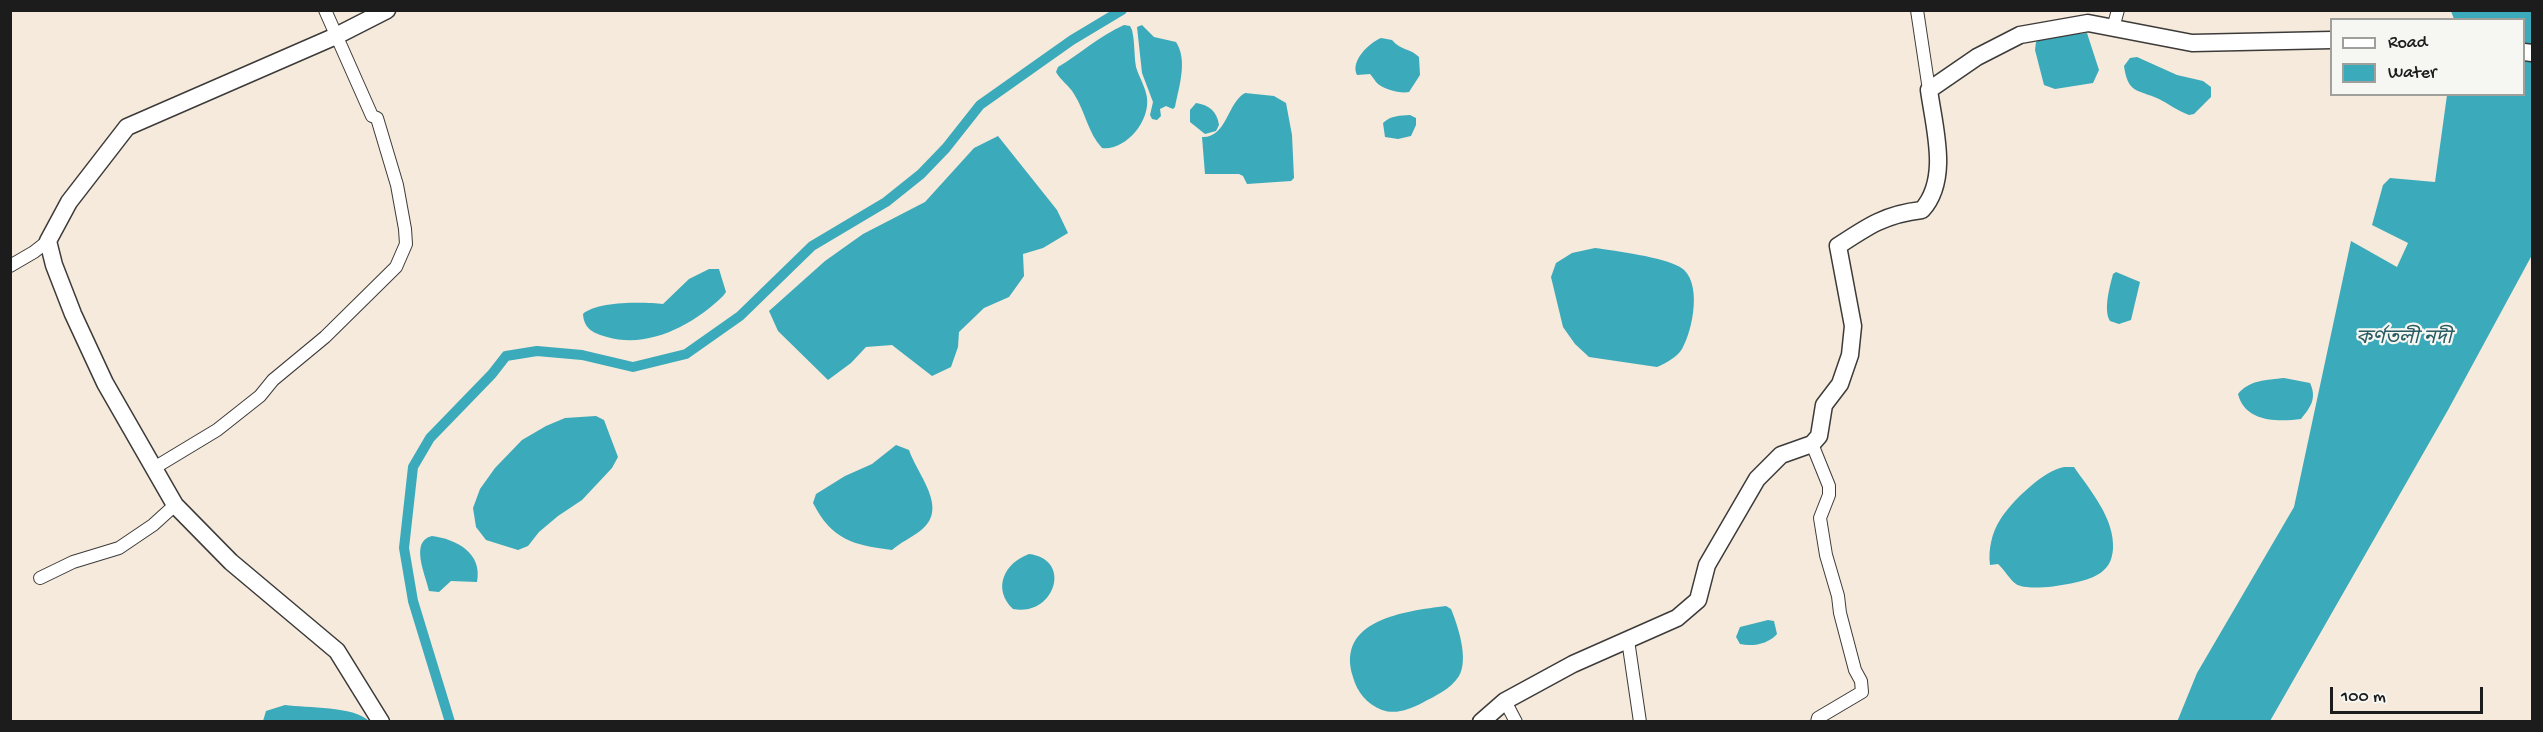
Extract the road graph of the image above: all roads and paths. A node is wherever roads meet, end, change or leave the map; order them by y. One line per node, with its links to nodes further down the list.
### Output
1 (325, 10): 6 (street)
2 (387, 10): 6 (street)
3 (1917, 10): 8 (street)
4 (2118, 10): 5 (street)
5 (2113, 28): 7 (street); 8 (street)
6 (336, 36): 9 (street); 12 (street)
7 (2330, 39)
8 (1929, 90): 11 (street)
9 (48, 241): 10 (street); 12 (street)
10 (10, 266)
11 (1812, 444): 15 (street); 21 (street)
12 (154, 468): 13 (street)
13 (175, 505): 14 (street); 17 (street)
14 (40, 578)
15 (1628, 640): 16 (street); 20 (street)
16 (1505, 701): 18 (street); 19 (street)
17 (381, 722)
18 (1481, 722)
19 (1516, 722)
20 (1640, 722)
21 (1817, 722)

